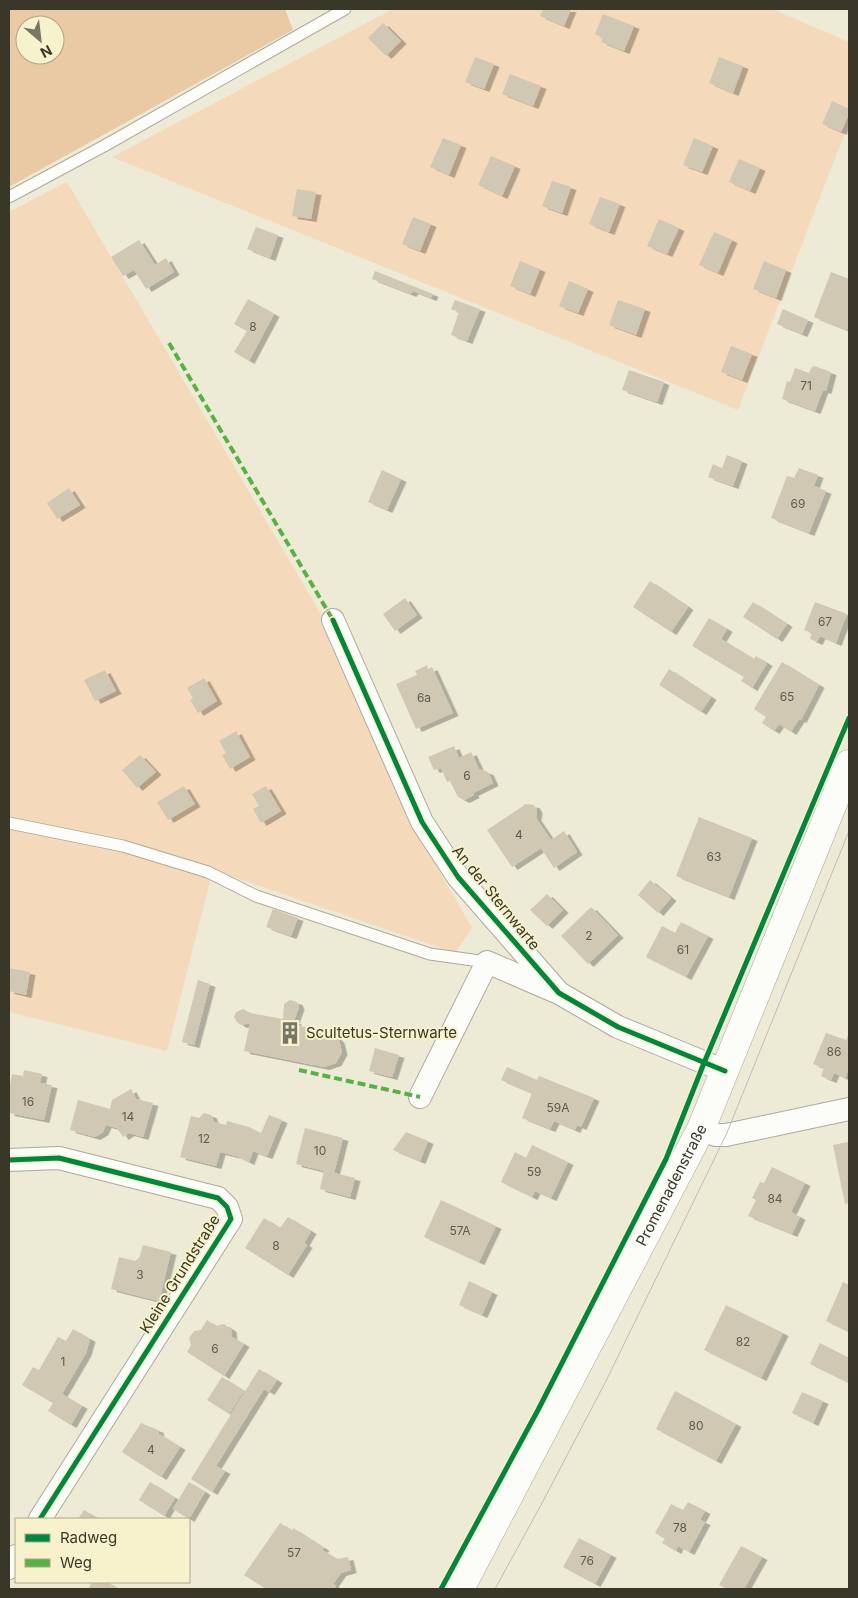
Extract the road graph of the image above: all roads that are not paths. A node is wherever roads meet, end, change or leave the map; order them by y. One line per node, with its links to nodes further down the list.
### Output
1 (345, 9): 2 (lane)
2 (9, 197)
3 (333, 620): 7 (street, An der Sternwarte)
4 (849, 764): 8 (main road, Promenadenstraße)
5 (9, 823): 6 (lane)
6 (487, 962): 7 (street, An der Sternwarte); 9 (street)
7 (559, 993): 8 (street, An der Sternwarte)
8 (725, 1071): 11 (main road, Promenadenstraße)
9 (420, 1097)
10 (849, 1109): 11 (street)
11 (701, 1128): 14 (main road, Promenadenstraße)
12 (9, 1160): 13 (street, Kleine Grundstraße)
13 (41, 1518)
14 (460, 1589)

